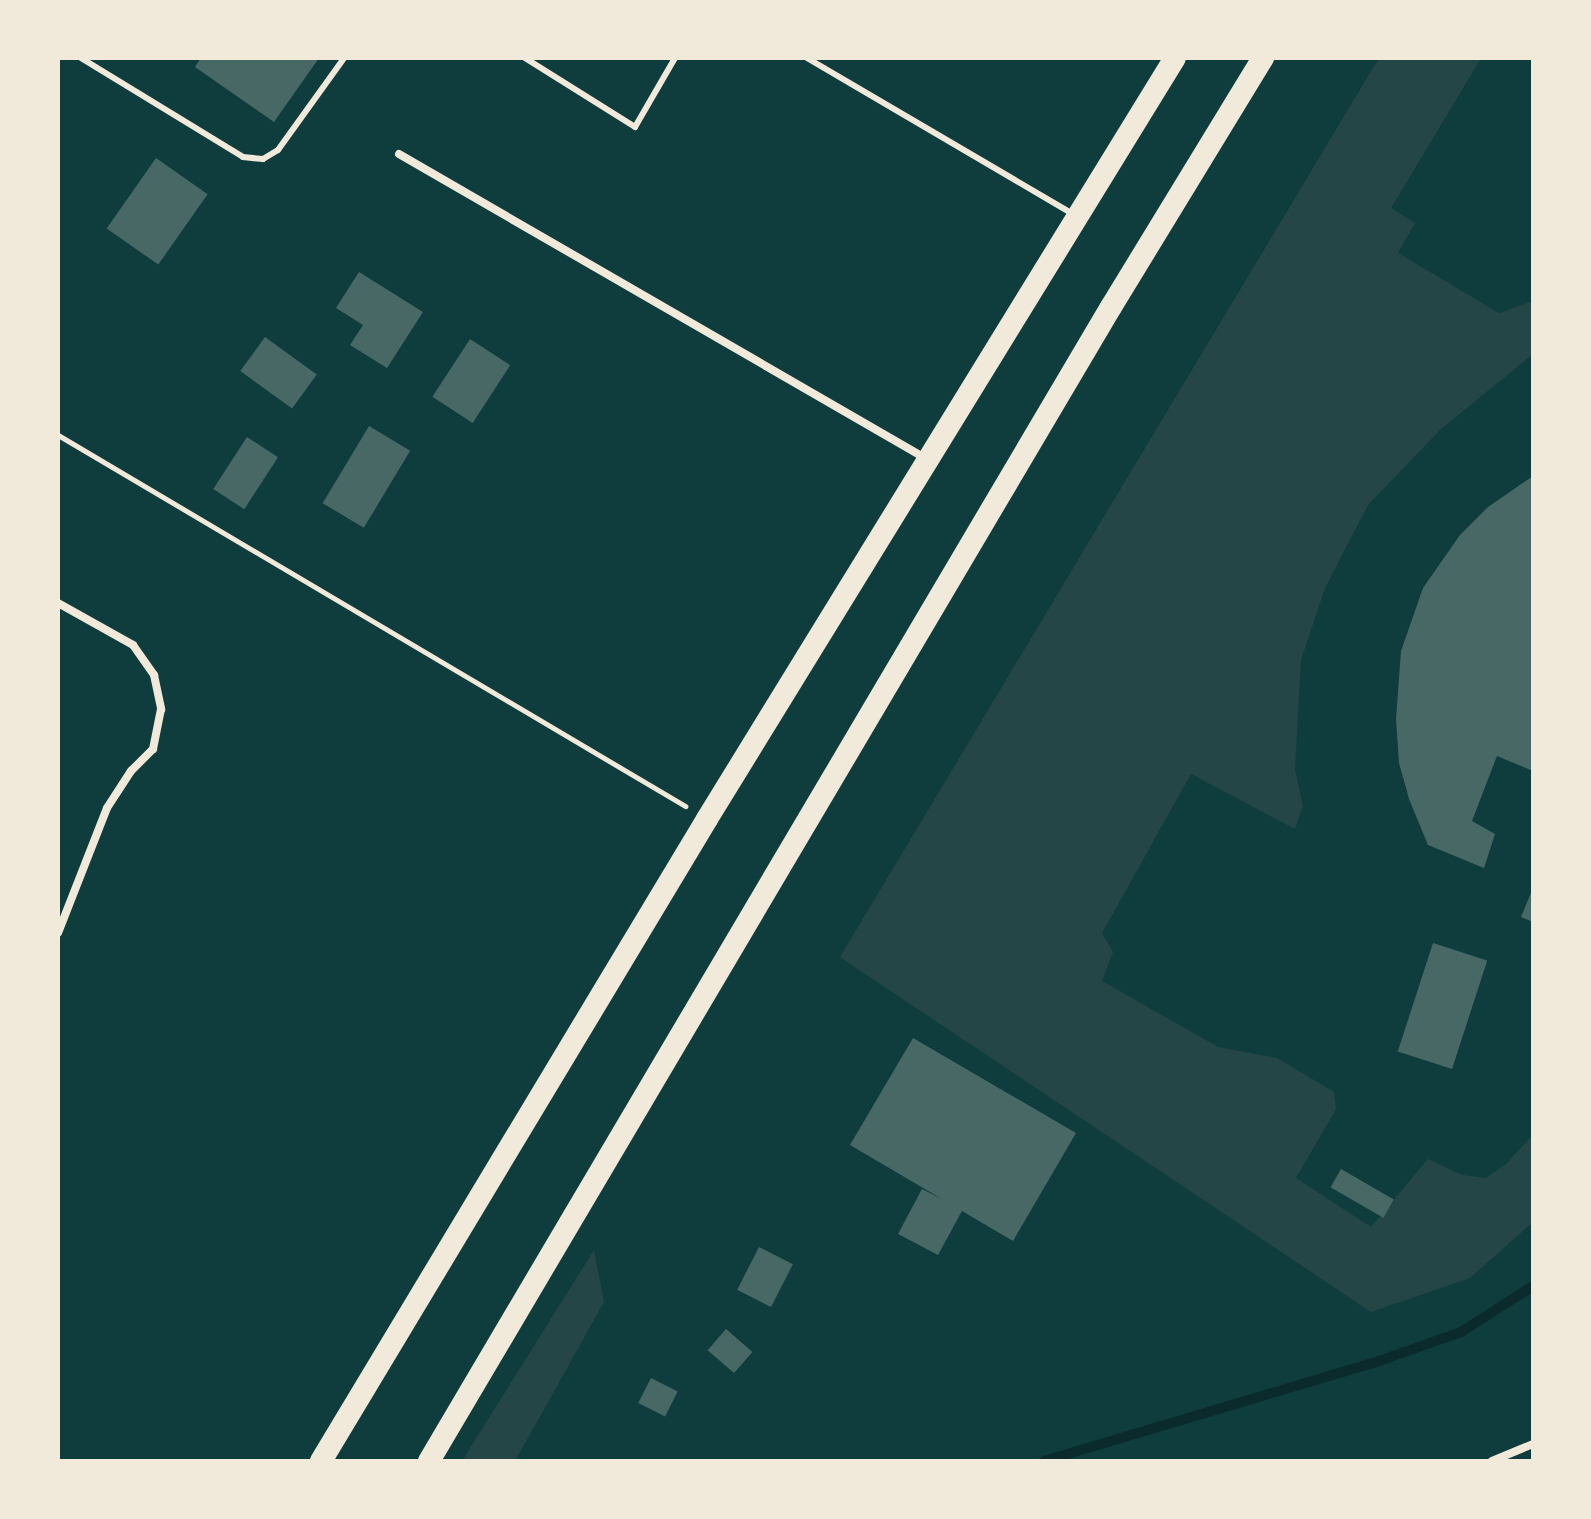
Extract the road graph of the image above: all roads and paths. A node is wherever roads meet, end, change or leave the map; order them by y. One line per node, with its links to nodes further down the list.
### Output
1 (81, 58): 2 (lane)
2 (344, 58)
3 (525, 58): 4 (lane)
4 (675, 58)
5 (807, 58): 9 (lane)
6 (1175, 58): 9 (highway)
7 (1263, 58): 17 (highway)
8 (399, 154): 11 (street)
9 (1077, 217): 11 (highway)
10 (58, 435): 13 (path)
11 (929, 461): 13 (highway)
12 (58, 603): 14 (street)
13 (707, 819): 16 (highway)
14 (58, 933)
15 (1533, 1444): 18 (street)
16 (321, 1461)
17 (429, 1461)
18 (1492, 1461)

